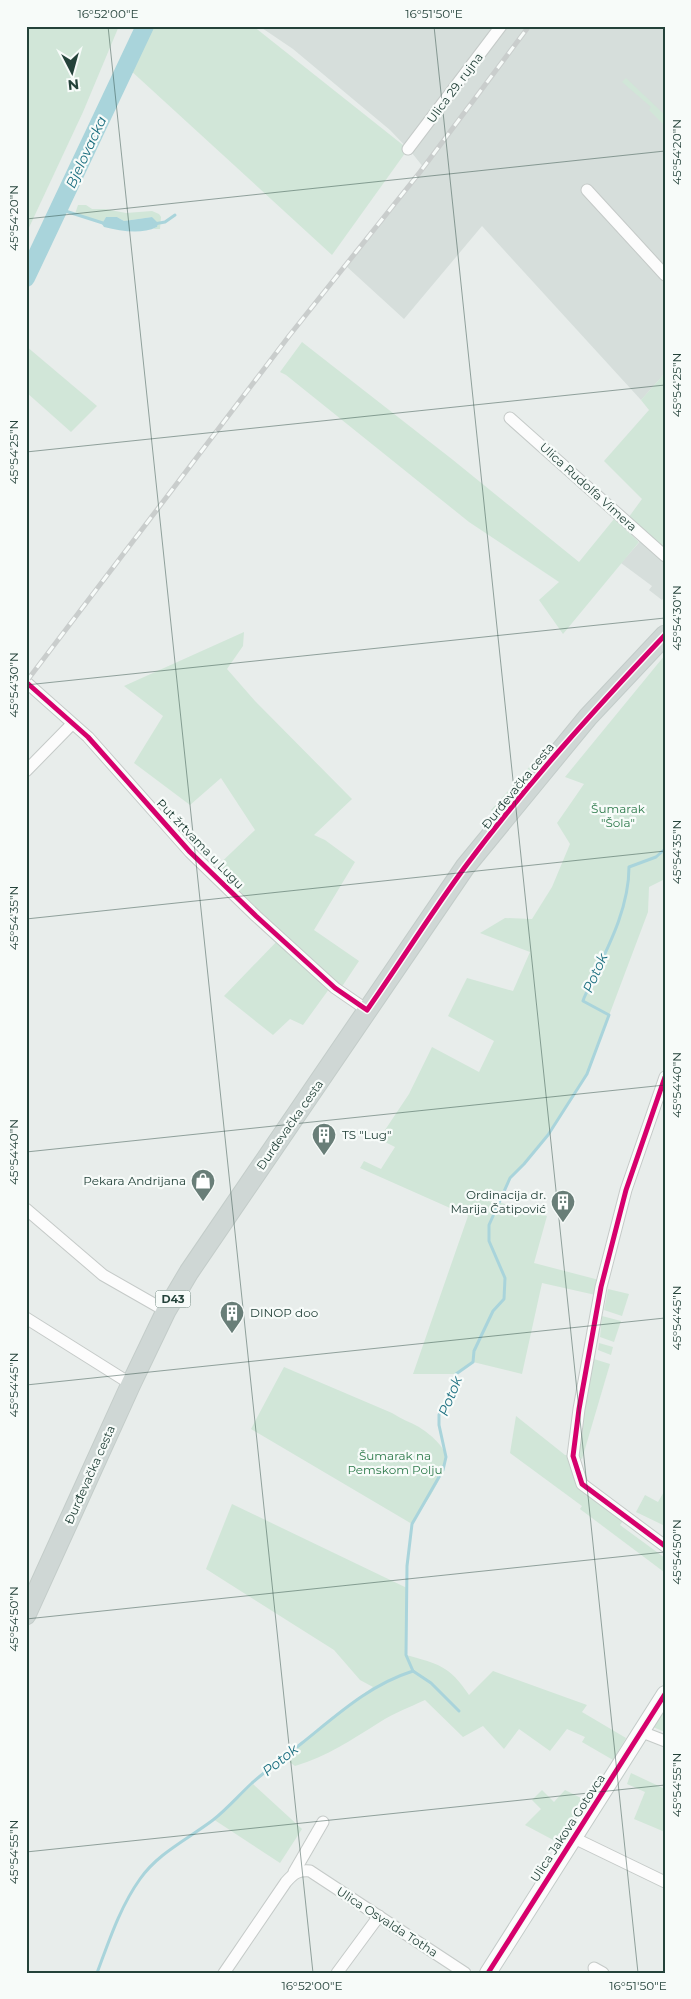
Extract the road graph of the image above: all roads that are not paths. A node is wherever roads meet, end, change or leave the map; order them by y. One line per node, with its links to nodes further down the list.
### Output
1 (501, 26): 2 (street, Ulica 29. rujna)
2 (408, 149)
3 (587, 190): 4 (street)
4 (665, 275)
5 (510, 418): 6 (street, Ulica Rudolfa Vimera)
6 (665, 556)
7 (665, 635): 11 (main road, Đurđevačka cesta / D43)
8 (26, 682): 9 (street, Put žrtvama u Lugu)
9 (72, 724): 10 (street); 11 (street, Put žrtvama u Lugu)
10 (26, 771)
11 (367, 1010): 15 (main road, Đurđevačka cesta / D43)
12 (665, 1077): 13 (street)
13 (661, 1098): 18 (street)
14 (26, 1209): 15 (street)
15 (166, 1310): 17 (main road, Đurđevačka cesta / D43)
16 (26, 1318): 17 (street)
17 (131, 1384): 19 (main road, Đurđevačka cesta / D43)
18 (665, 1546)
19 (26, 1615)
20 (665, 1694): 21 (street, Ulica Jakova Gotovca)
21 (642, 1732): 22 (street); 24 (street, Ulica Jakova Gotovca)
22 (665, 1741)
23 (323, 1822): 25 (street)
24 (574, 1838): 26 (street); 31 (street, Ulica Jakova Gotovca)
25 (294, 1872): 27 (street, Ulica Osvalda Totha); 28 (street)
26 (665, 1882)
27 (379, 1916): 29 (street); 30 (street, Ulica Osvalda Totha)
28 (224, 1973)
29 (337, 1973)
30 (465, 1973)
31 (488, 1973)

